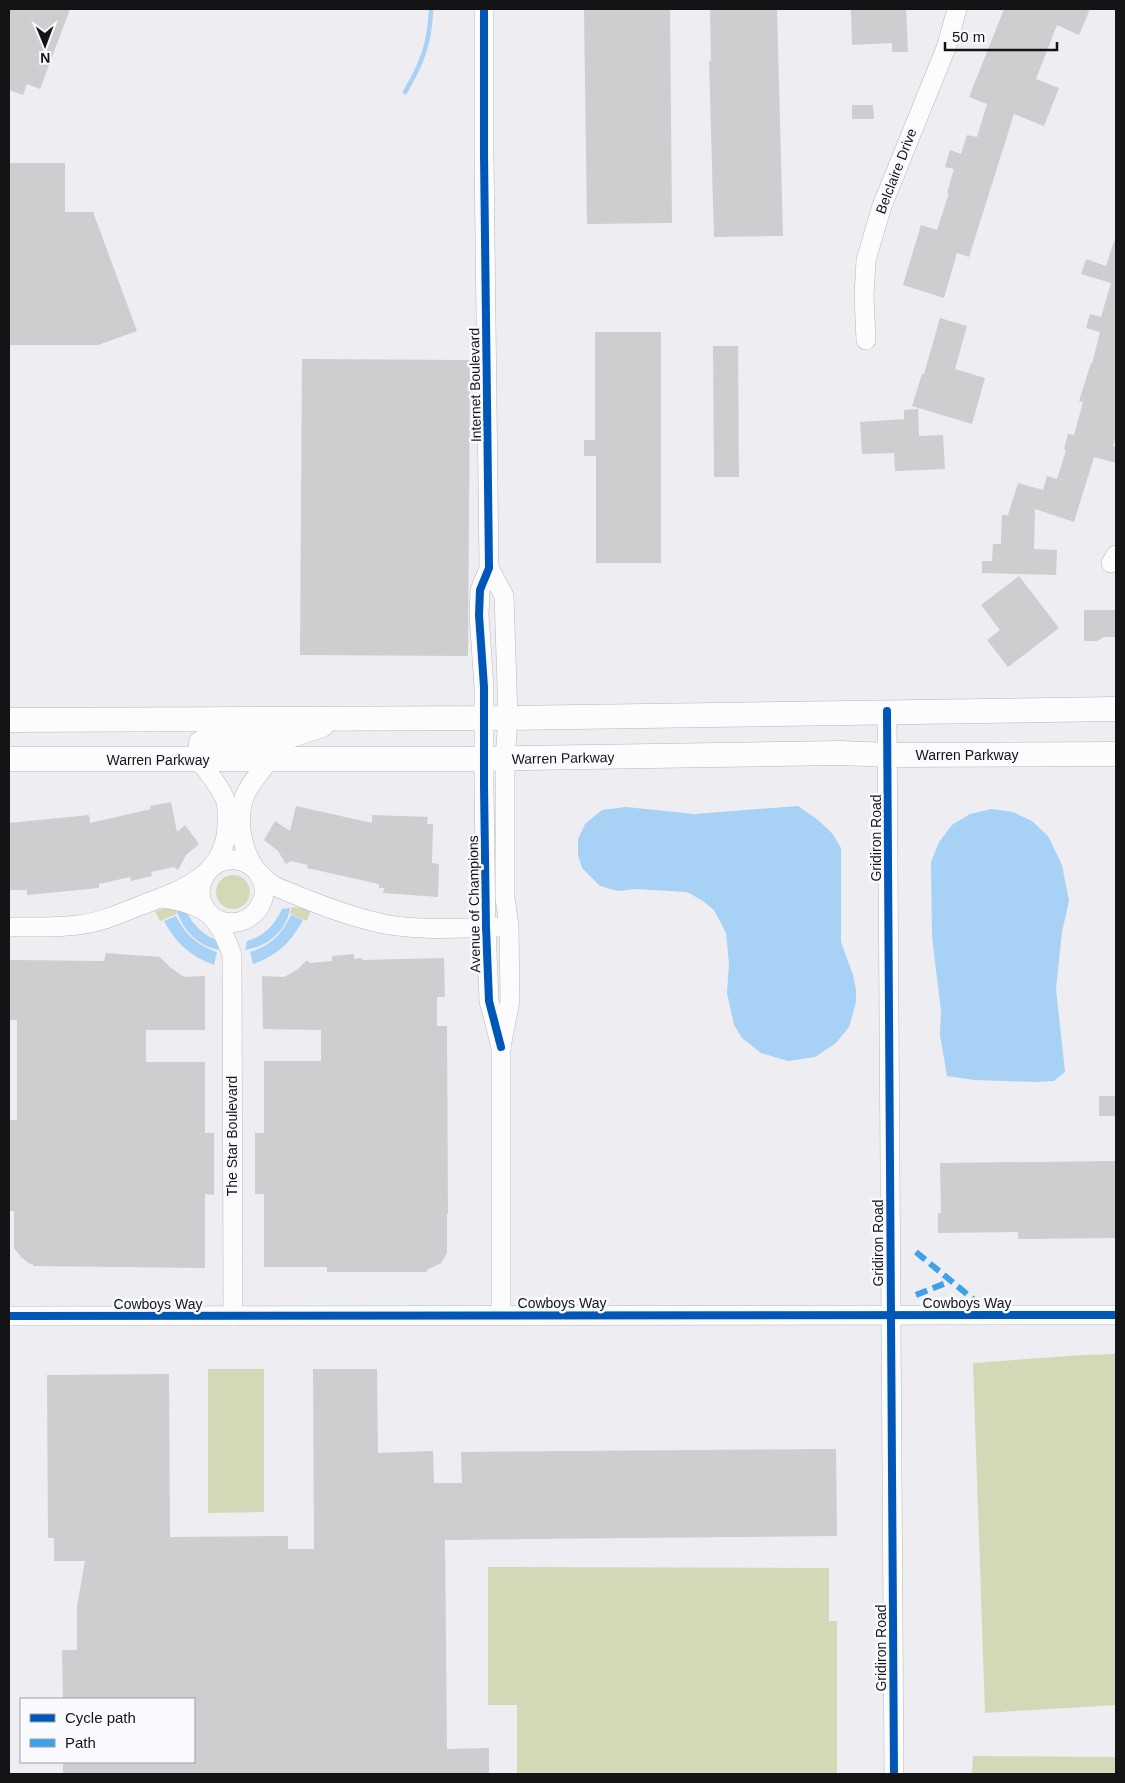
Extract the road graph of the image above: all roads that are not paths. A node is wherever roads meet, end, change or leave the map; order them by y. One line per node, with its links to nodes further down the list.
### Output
1 (484, 9): 4 (street, Internet Boulevard)
2 (957, 9): 3 (street, Belclaire Drive)
3 (866, 340)
4 (490, 568): 8 (street, Internet Boulevard); 8 (street, Internet Boulevard)
5 (1116, 708): 6 (main road)
6 (888, 711): 8 (main road); 11 (street, Gridiron Road)
7 (338, 718): 8 (main road); 9 (main road); 15 (main road)
8 (496, 718): 13 (street, Internet Boulevard)
9 (9, 720)
10 (1116, 754): 11 (main road, Warren Parkway)
11 (888, 755): 13 (main road, Warren Parkway); 32 (street, Gridiron Road)
12 (9, 759): 15 (main road, Warren Parkway)
13 (494, 759): 14 (main road, Warren Parkway); 23 (street, Avenue of Champions); 25 (street, Avenue of Champions)
14 (269, 760): 15 (main road, Warren Parkway); 16 (street)
15 (200, 761): 16 (street)
16 (234, 828): 17 (street); 18 (street)
17 (257, 871): 18 (street); 20 (street); 22 (street)
18 (207, 872): 19 (street); 21 (street)
19 (163, 898): 21 (street); 24 (street)
20 (301, 898): 22 (street); 25 (street)
21 (210, 915): 22 (street); 26 (street, The Star Boulevard)
22 (254, 915): 26 (street, The Star Boulevard)
23 (509, 926): 25 (street); 27 (street, Avenue of Champions)
24 (9, 927)
25 (486, 927): 27 (street, Avenue of Champions)
26 (232, 956): 30 (street, The Star Boulevard)
27 (502, 1047): 31 (street, Avenue of Champions)
28 (1116, 1315): 32 (street, Cowboys Way)
29 (9, 1316): 30 (street, Cowboys Way)
30 (233, 1316): 31 (street, Cowboys Way)
31 (501, 1316): 32 (street, Cowboys Way)
32 (891, 1316): 33 (street, Gridiron Road)
33 (894, 1774)

